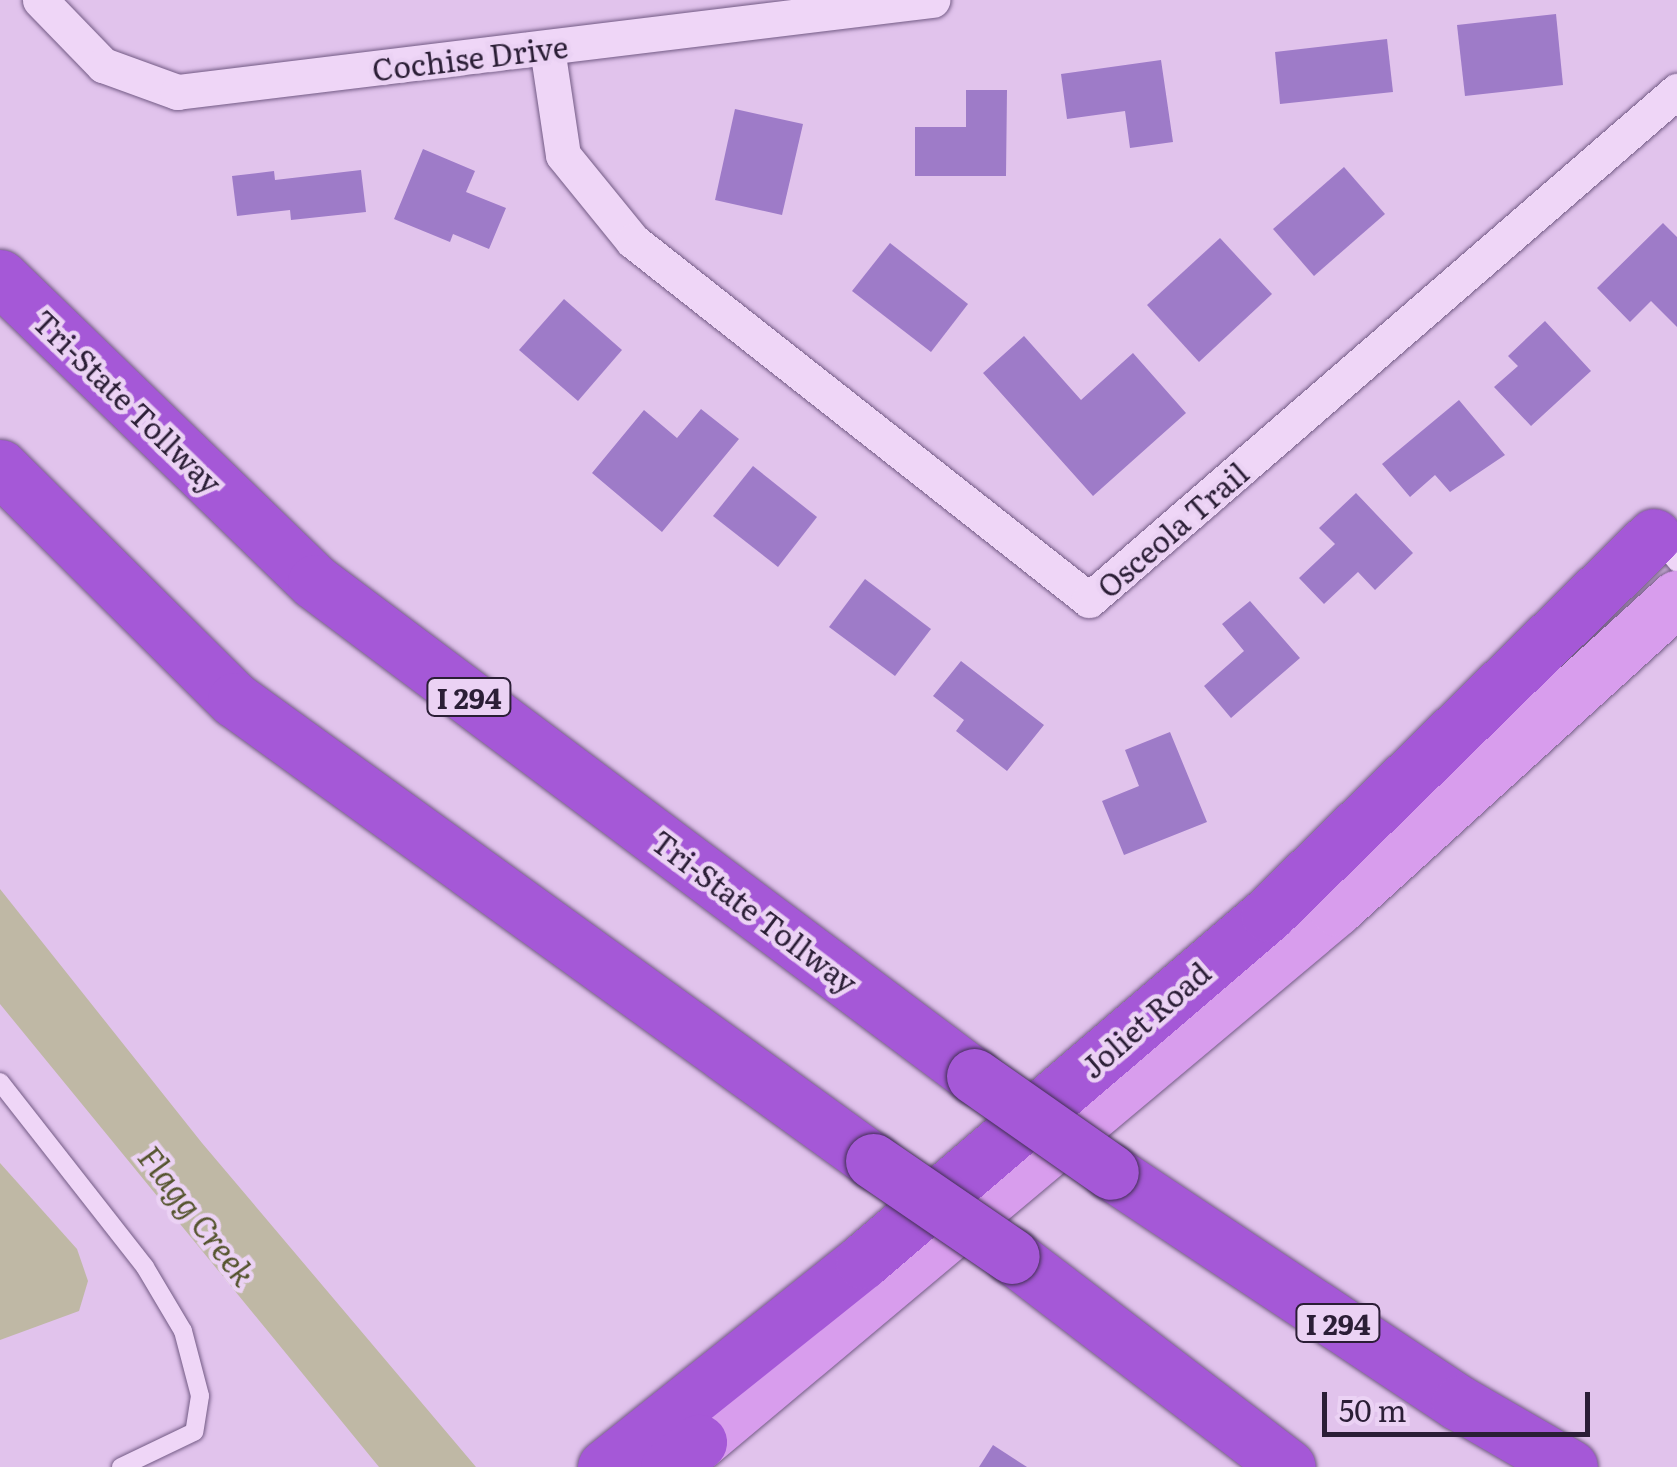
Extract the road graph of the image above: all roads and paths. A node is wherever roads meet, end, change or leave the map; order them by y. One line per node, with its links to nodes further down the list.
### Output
1 (40, 0): 3 (street, Cochise Drive)
2 (932, 0): 3 (street, Cochise Drive)
3 (547, 48): 4 (street, Osceola Trail)
4 (1677, 91)
5 (0, 277): 16 (highway, Tri-State Tollway / I 294, bridge)
6 (0, 468): 15 (highway, bridge)
7 (1669, 538): 9 (highway, Joliet Road)
8 (1677, 598): 11 (main road, Joliet Road)
9 (1458, 723): 13 (highway); 14 (highway, Joliet Road)
10 (0, 1082): 12 (lane)
11 (691, 1455)
12 (121, 1467)
13 (561, 1467)
14 (605, 1467)
15 (1288, 1467)
16 (1570, 1467)

